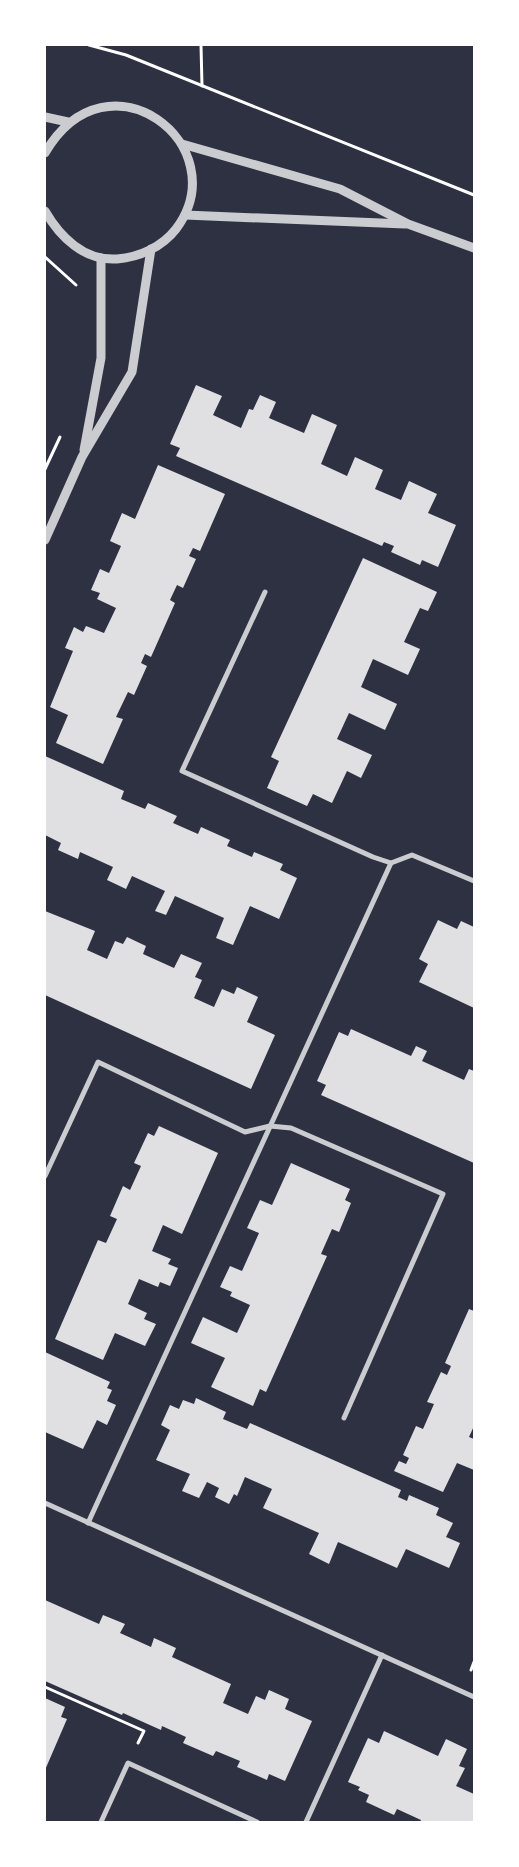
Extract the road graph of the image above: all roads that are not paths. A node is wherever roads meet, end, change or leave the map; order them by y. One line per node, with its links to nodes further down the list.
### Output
1 (45, 117): 2 (street)
2 (68, 122): 3 (street); 4 (street)
3 (182, 144): 6 (street); 7 (street)
4 (45, 153)
5 (45, 211): 10 (street)
6 (185, 215): 7 (street); 9 (street)
7 (408, 224): 8 (street)
8 (474, 248)
9 (151, 250): 10 (street); 11 (street)
10 (101, 258): 11 (street)
11 (82, 458): 12 (street)
12 (45, 540)
13 (265, 592): 14 (street)
14 (391, 863): 15 (street); 16 (street)
15 (474, 881)
16 (270, 1126): 17 (street); 18 (street); 20 (street)
17 (45, 1176)
18 (344, 1418)
19 (45, 1503): 20 (street)
20 (88, 1523): 21 (street)
21 (382, 1655): 22 (street); 25 (street)
22 (474, 1697)
23 (101, 1822): 24 (street)
24 (257, 1822)
25 (306, 1822)

